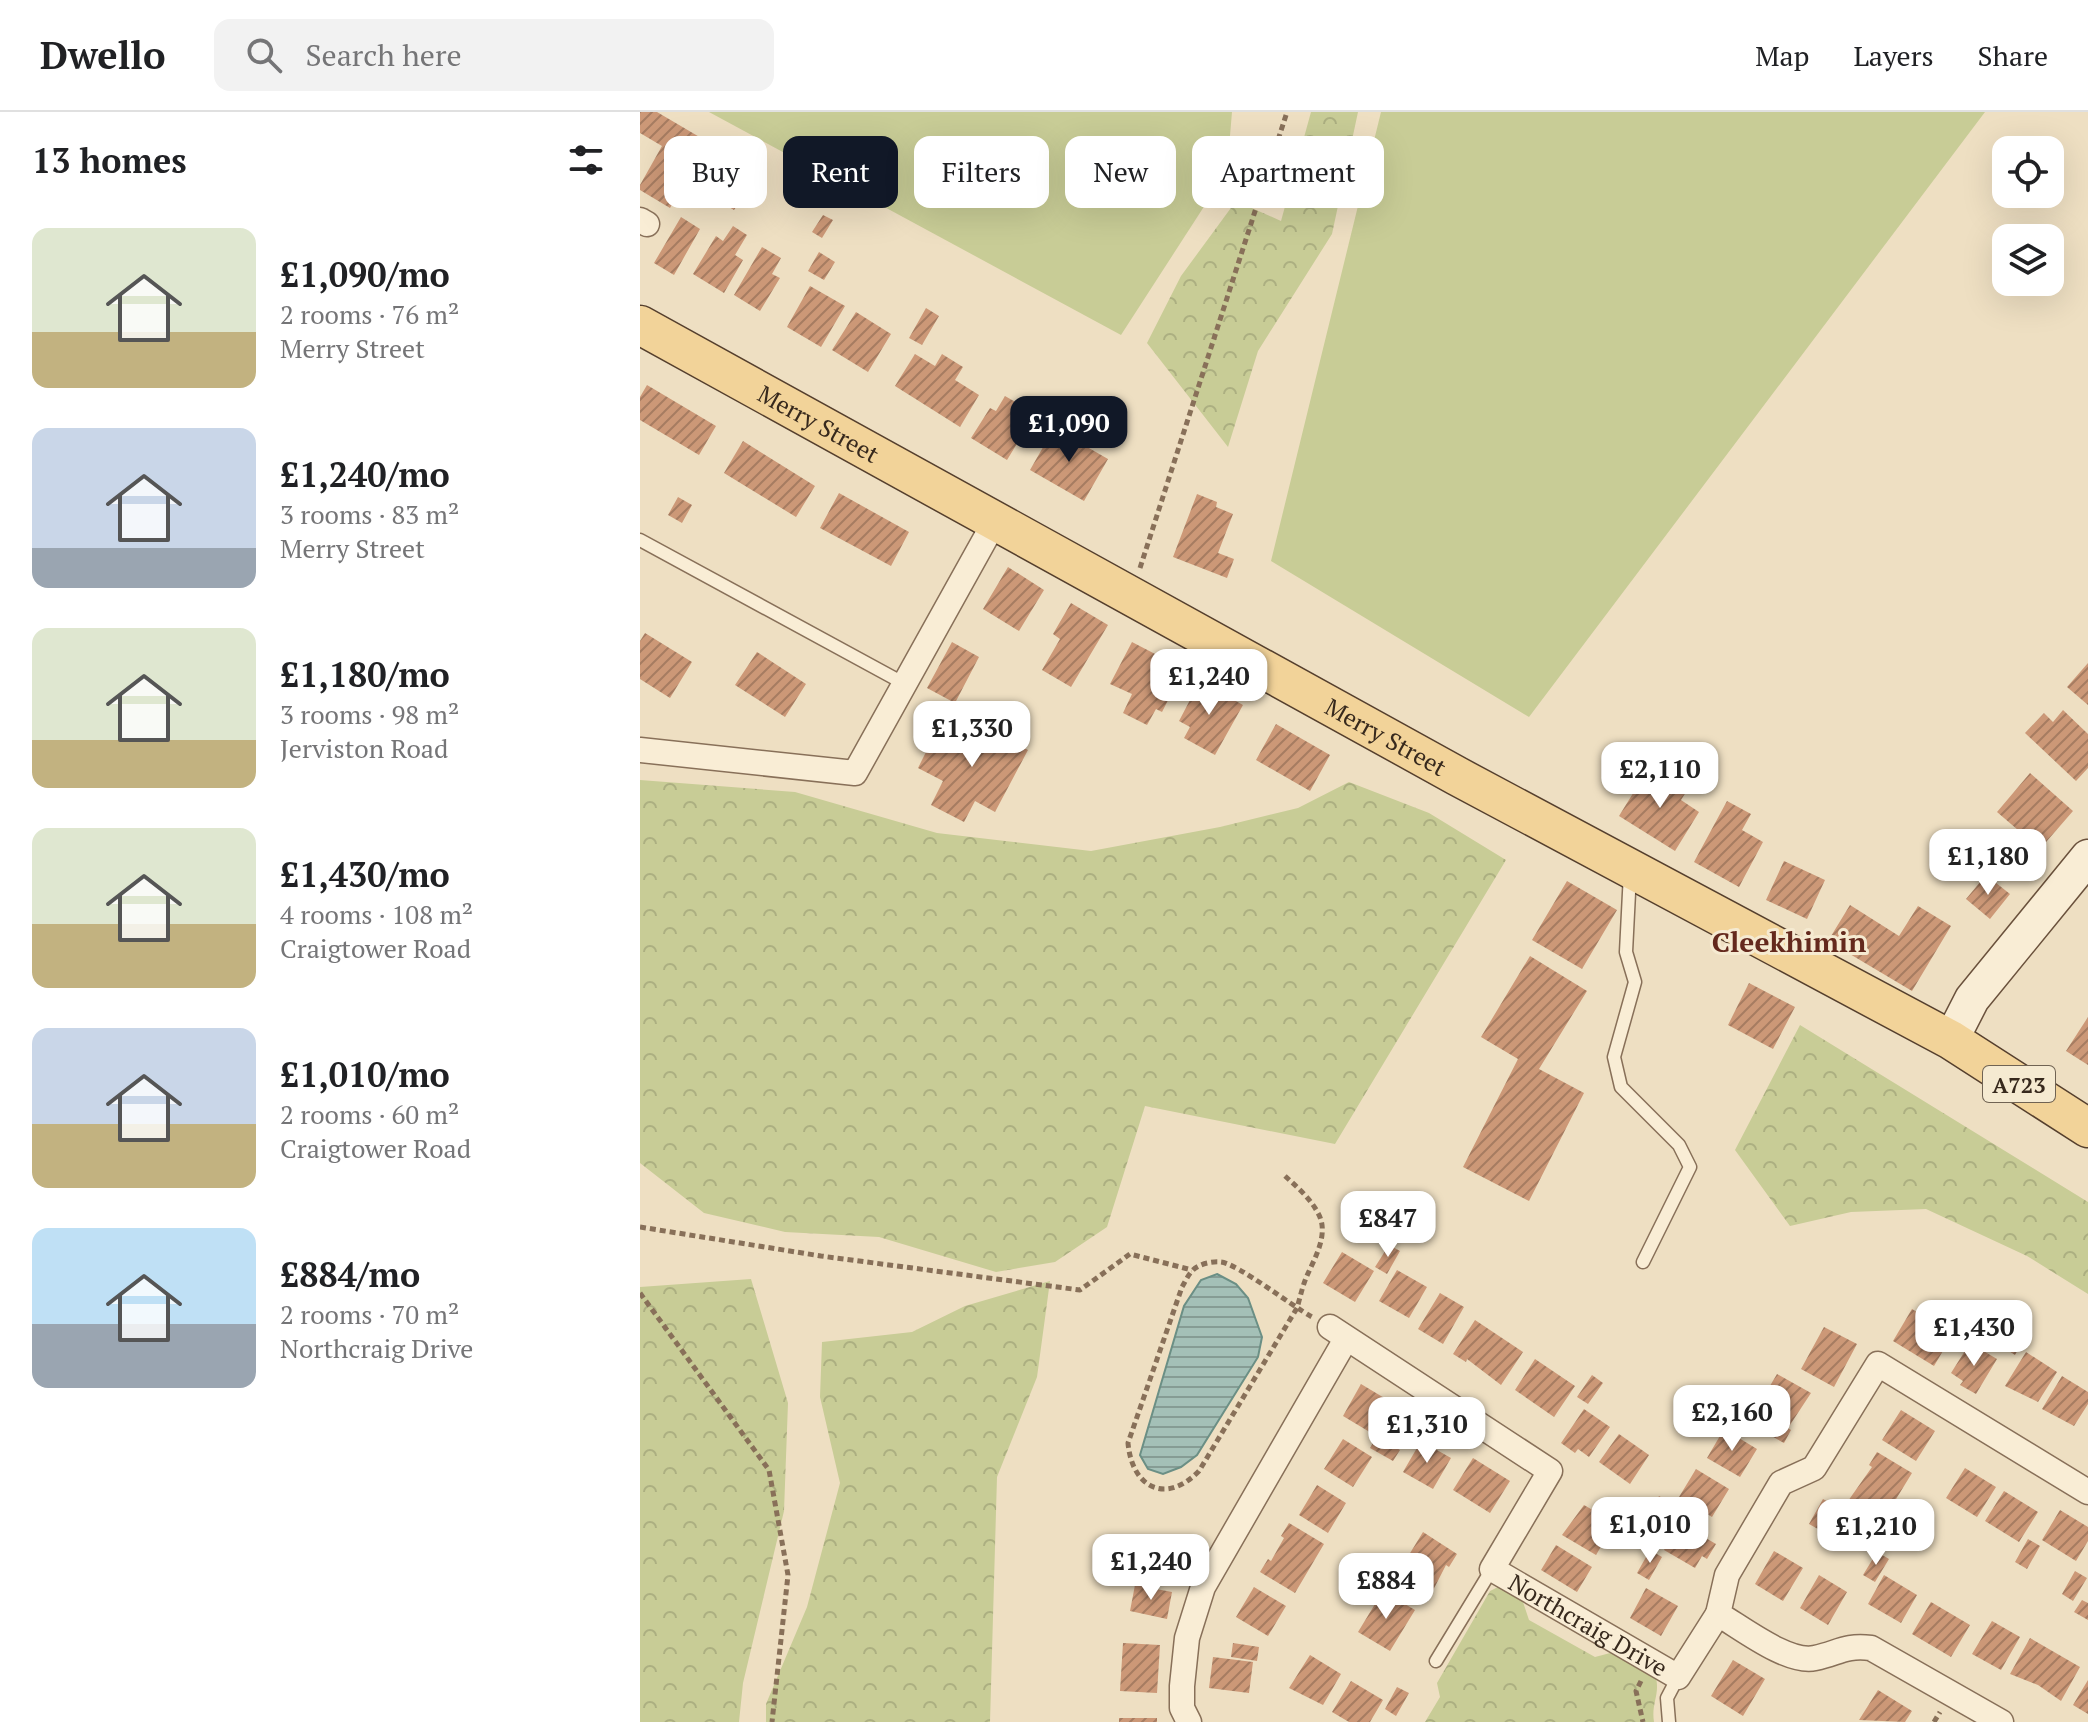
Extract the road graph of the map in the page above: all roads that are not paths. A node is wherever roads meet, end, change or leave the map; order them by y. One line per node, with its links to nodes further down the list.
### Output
1 (640, 325): 2 (main road, Merry Street / A723)
2 (994, 523): 4 (street); 7 (main road, Merry Street / A723)
3 (640, 540): 4 (lane)
4 (905, 684): 5 (street)
5 (640, 750)
6 (2088, 857): 8 (main road)
7 (1630, 870): 8 (main road, Merry Street / A723); 10 (lane)
8 (1951, 1040): 9 (main road, Merry Street / A723)
9 (2088, 1128)
10 (1643, 1262)
11 (2088, 1492): 13 (street, Northcraig Drive)
12 (1492, 1569): 14 (lane); 15 (street, Northcraig Drive); 17 (street, Northcraig Drive)
13 (1718, 1614): 15 (street, Northcraig Drive); 16 (street)
14 (1436, 1661)
15 (1678, 1677): 18 (lane)
16 (1967, 1714): 19 (street)
17 (1189, 1722)
18 (1669, 1722)
19 (2001, 1722)

